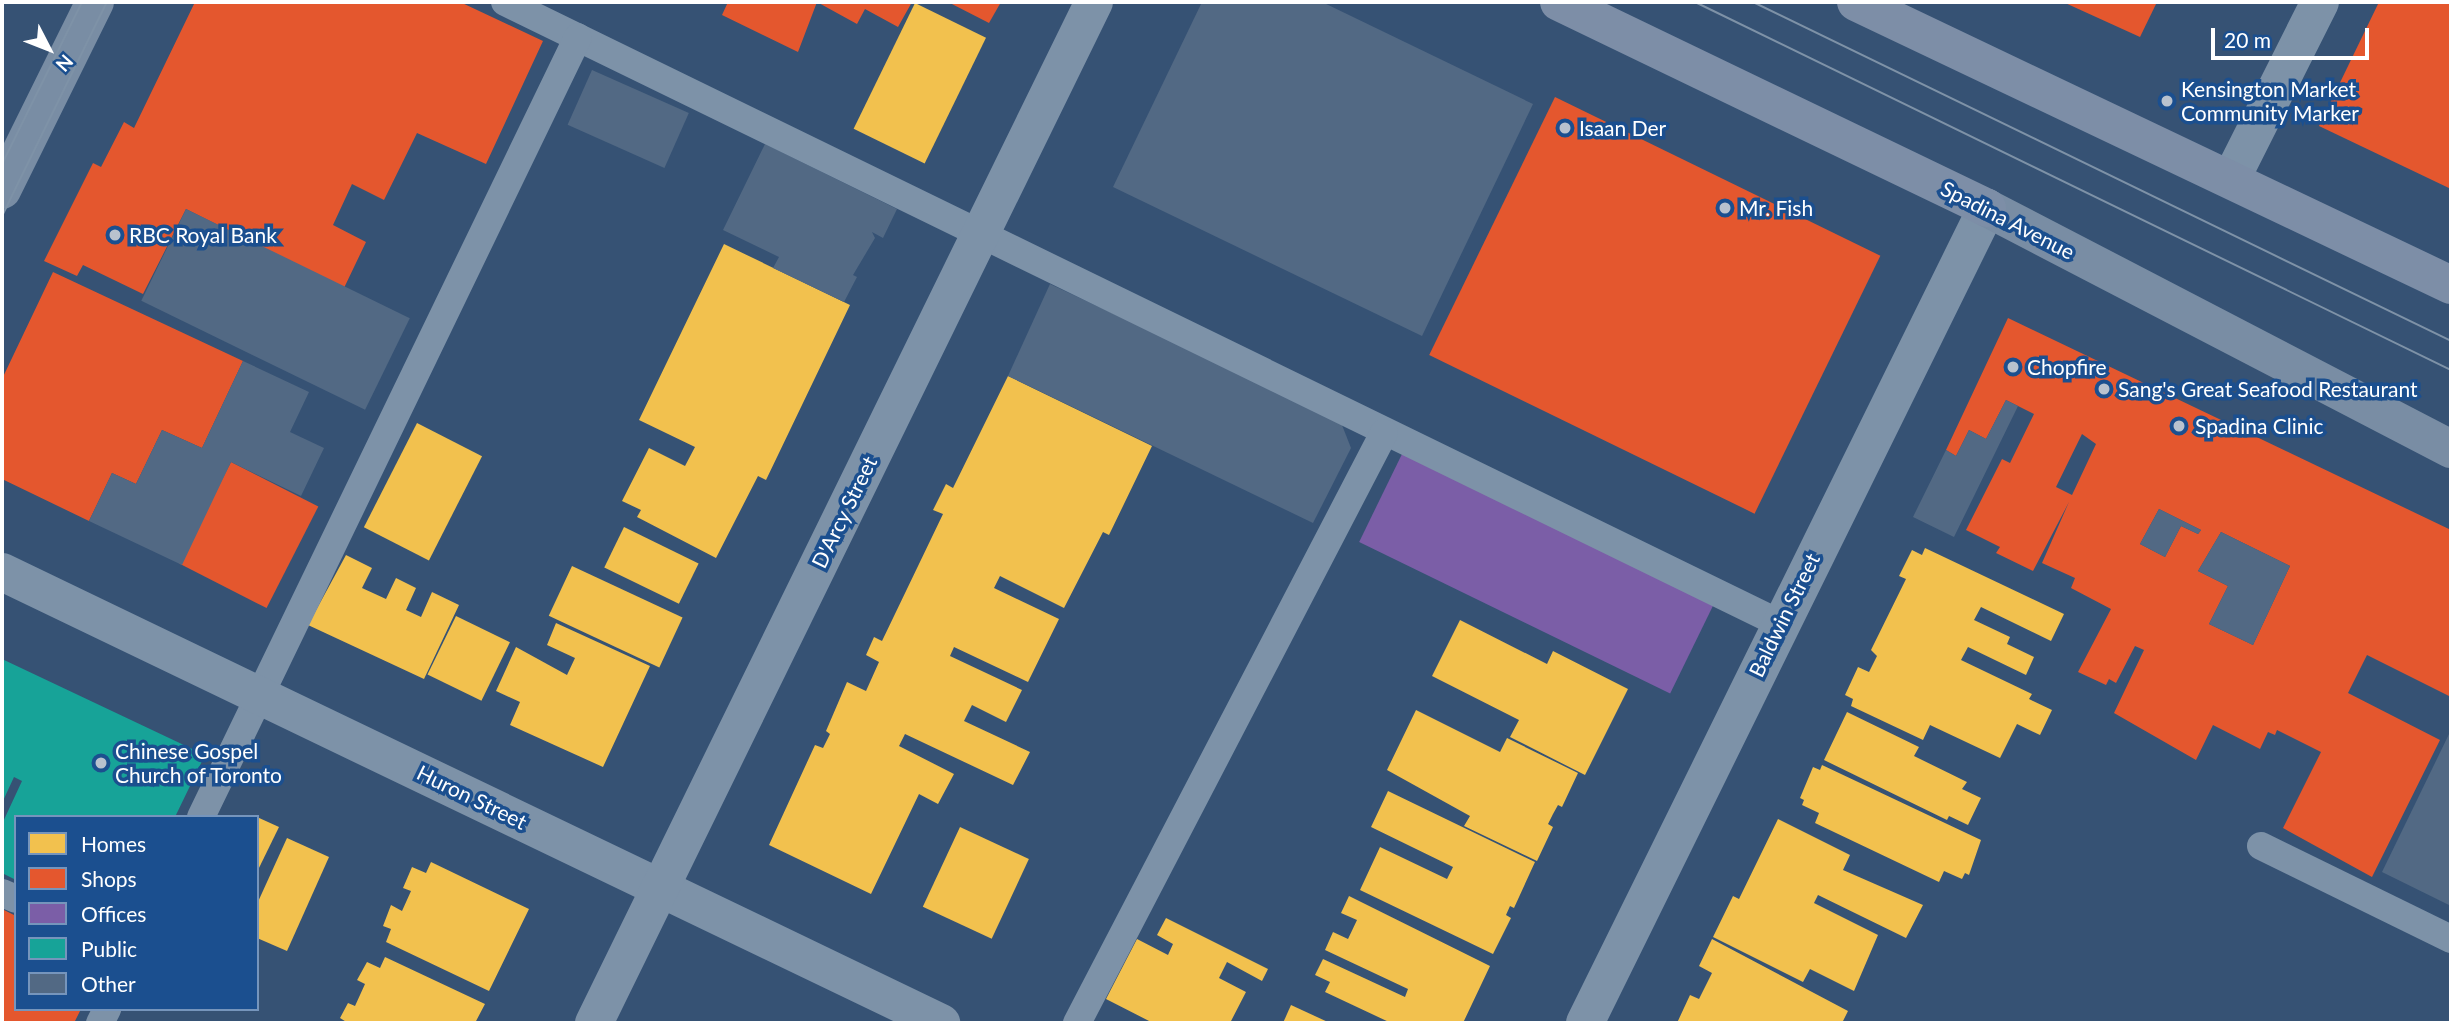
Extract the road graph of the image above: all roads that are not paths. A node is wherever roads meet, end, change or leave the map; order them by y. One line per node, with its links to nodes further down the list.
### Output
1 (95, 2): 9 (main road)
2 (505, 2): 7 (lane)
3 (1094, 2): 11 (street, D'Arcy Street)
4 (1856, 2): 8 (main road)
5 (2320, 2): 8 (street)
6 (1566, 3): 10 (main road, Spadina Avenue)
7 (578, 37): 11 (lane); 17 (lane)
8 (2231, 179): 12 (main road)
9 (2, 190)
10 (1987, 208): 14 (main road, Spadina Avenue); 16 (street, Baldwin Street)
11 (981, 232): 13 (lane); 20 (street, D'Arcy Street)
12 (2451, 285)
13 (1384, 433): 16 (lane); 24 (lane)
14 (2451, 449)
15 (2, 572): 17 (street, Huron Street)
16 (1779, 623): 25 (street, Baldwin Street)
17 (261, 696): 18 (lane); 20 (street, Huron Street)
18 (202, 815)
19 (2261, 846): 21 (lane)
20 (659, 887): 22 (street, D'Arcy Street); 23 (street, Huron Street)
21 (2451, 939)
22 (594, 1023)
23 (941, 1023)
24 (1077, 1023)
25 (1585, 1023)

